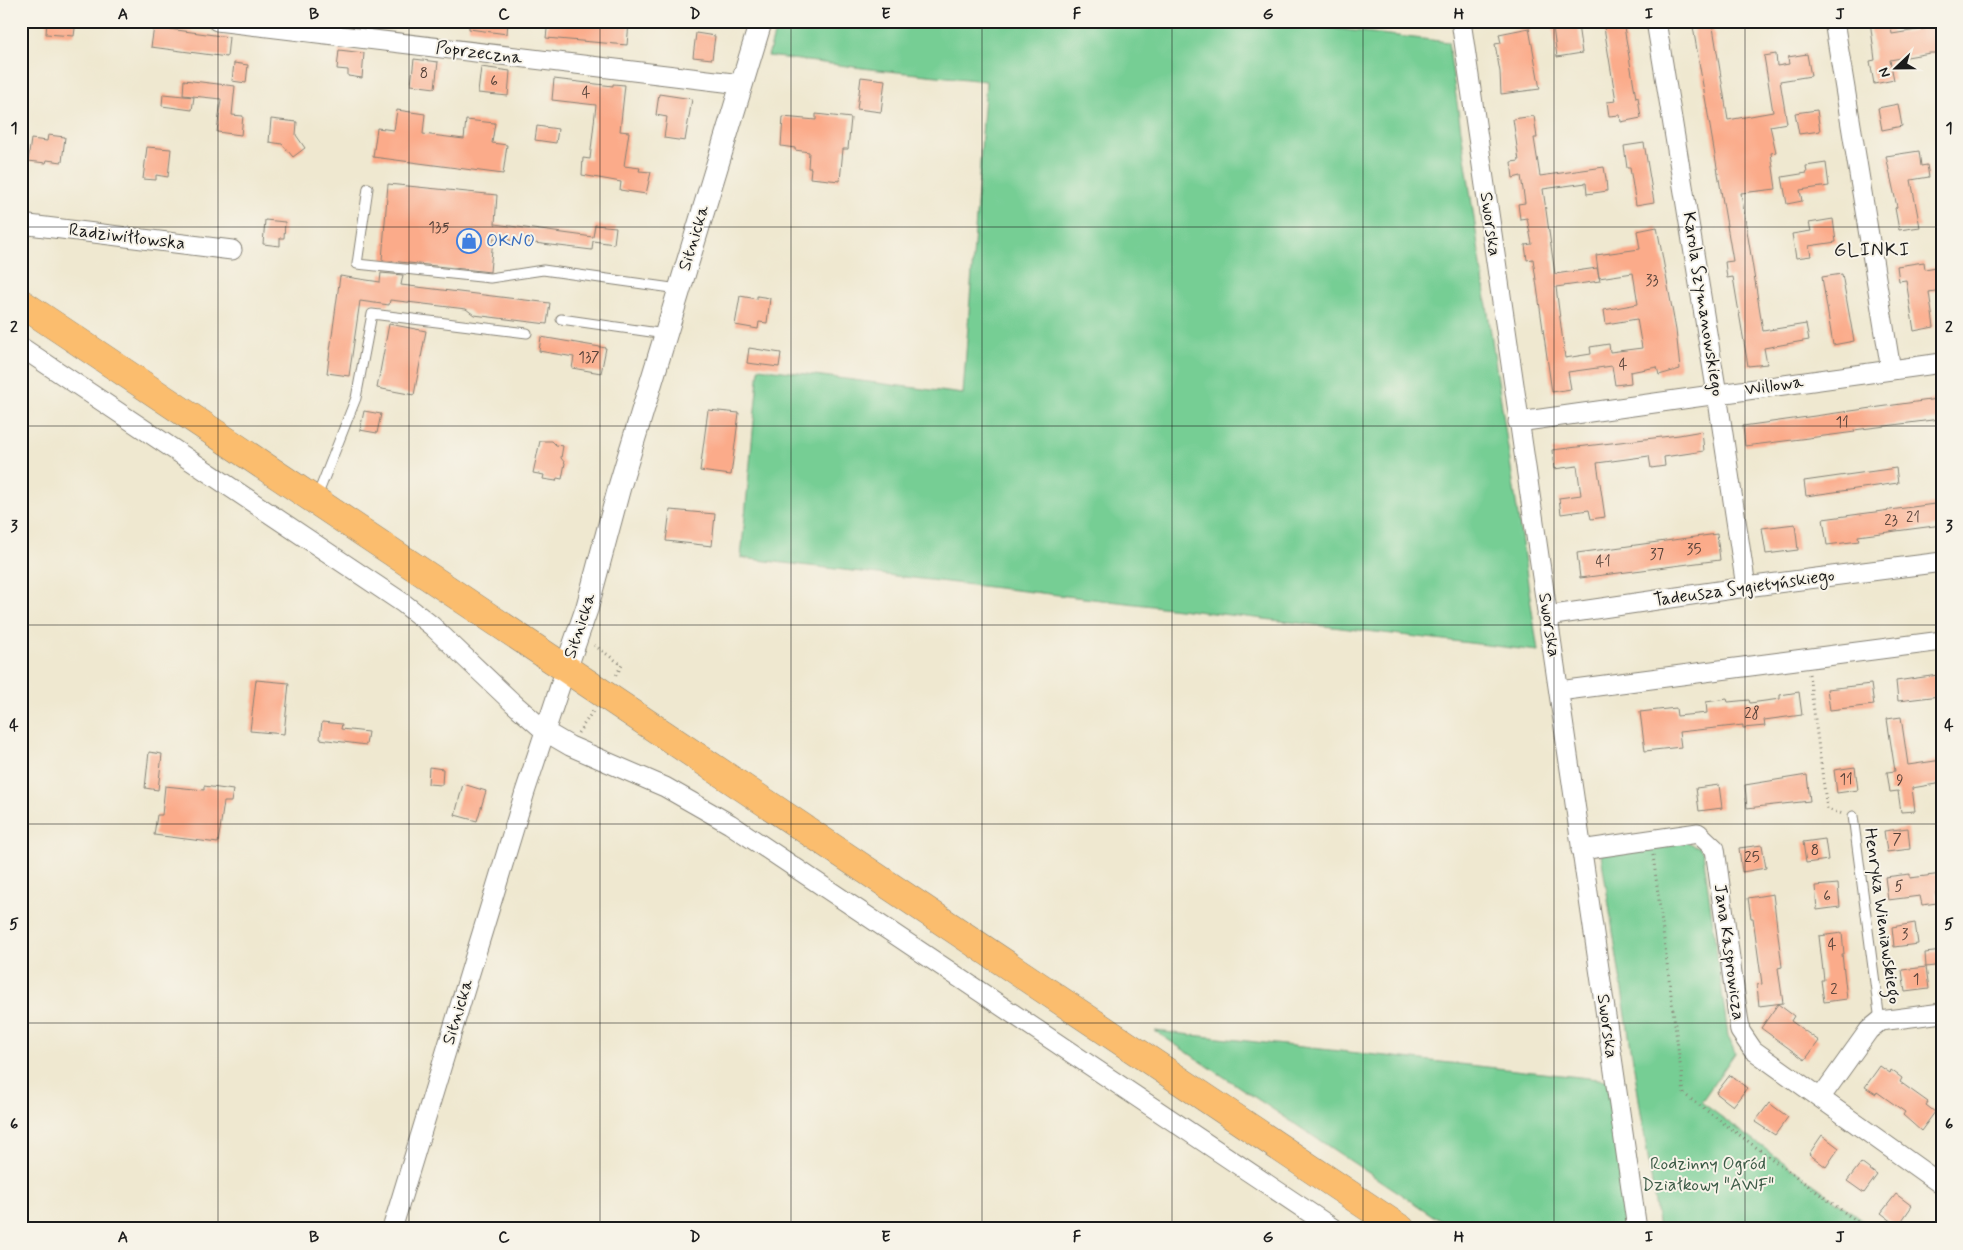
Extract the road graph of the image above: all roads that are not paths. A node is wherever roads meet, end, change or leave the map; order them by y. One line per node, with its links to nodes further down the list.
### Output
1 (217, 21): 6 (street, Poprzeczna)
2 (761, 21): 6 (street, Sitnicka)
3 (1461, 21): 19 (street, Sworska)
4 (1656, 21): 18 (street, Karola Szymanowskiego)
5 (1834, 21): 17 (street)
6 (741, 84): 10 (street, Sitnicka)
7 (368, 188): 10 (lane)
8 (21, 224): 9 (street, Radziwiłłowska)
9 (232, 250)
10 (679, 288): 14 (street, Sitnicka)
11 (21, 303): 20 (main road)
12 (561, 318): 14 (lane)
13 (527, 333): 20 (lane)
14 (666, 334): 25 (street, Sitnicka)
15 (21, 347): 27 (street)
16 (1942, 363): 17 (street, Willowa)
17 (1891, 370): 18 (street, Willowa)
18 (1717, 394): 19 (street, Willowa); 22 (street, Karola Szymanowskiego)
19 (1518, 422): 23 (street, Sworska)
20 (316, 501): 25 (main road)
21 (1942, 562): 22 (street, Tadeusza Sygietyńskiego)
22 (1746, 587): 23 (street, Tadeusza Sygietyńskiego)
23 (1547, 616): 26 (street, Sworska)
24 (1942, 641): 26 (street)
25 (566, 668): 27 (street, Sitnicka); 36 (main road)
26 (1559, 691): 29 (street, Sworska)
27 (546, 732): 34 (street, Sitnicka); 35 (street)
28 (1852, 816): 31 (lane, Henryka Wieniawskiego)
29 (1581, 850): 32 (street, Jana Kasprowicza); 37 (street, Sworska)
30 (1942, 1013): 31 (street)
31 (1880, 1021): 32 (street)
32 (1821, 1097): 33 (street, Jana Kasprowicza)
33 (1942, 1184)
34 (392, 1229)
35 (1334, 1229)
36 (1401, 1229)
37 (1637, 1229)

